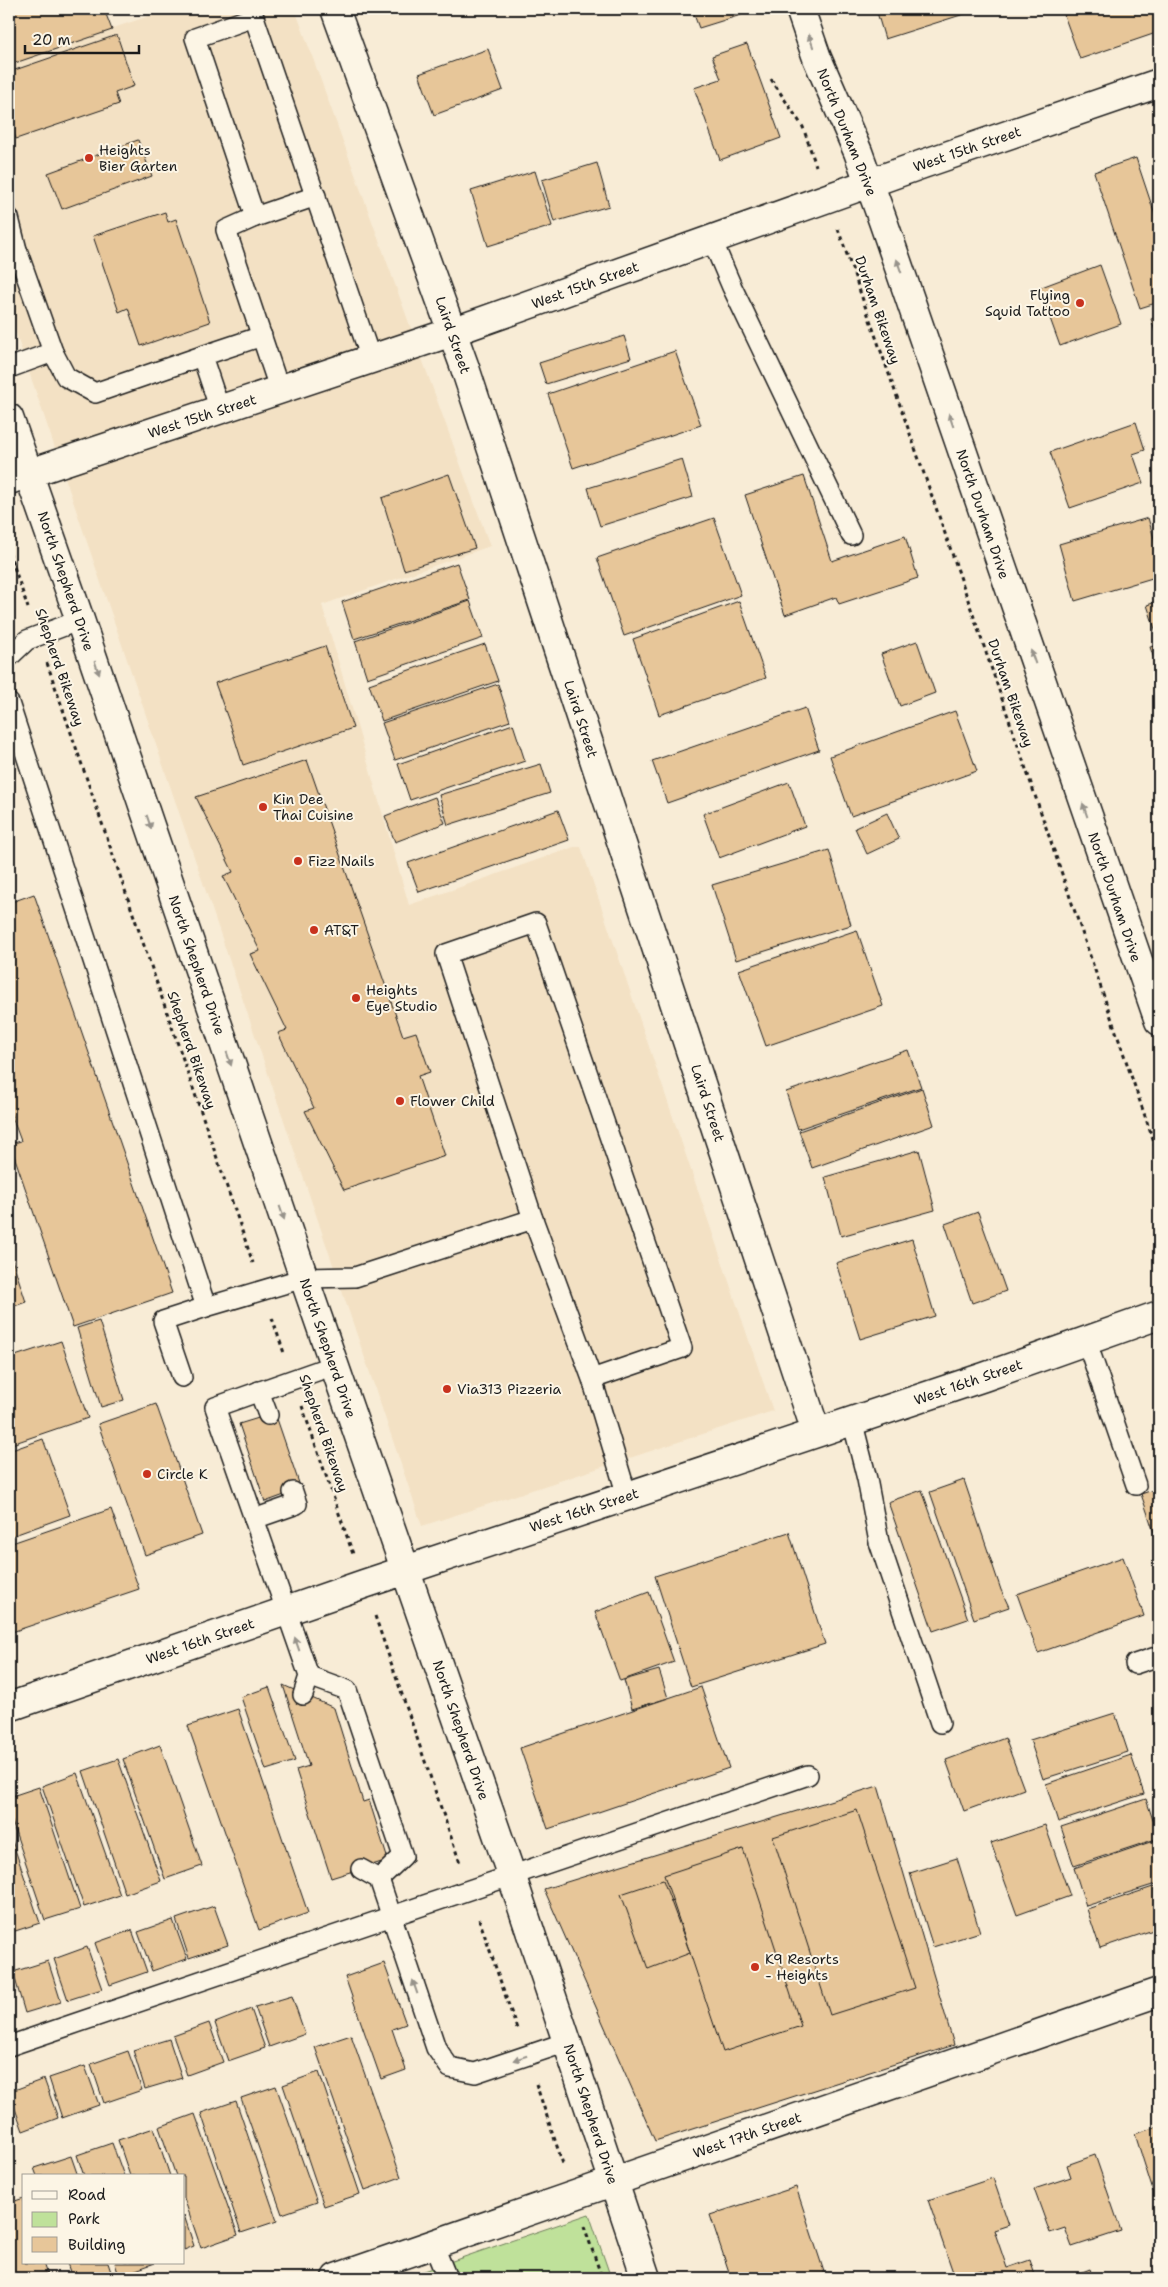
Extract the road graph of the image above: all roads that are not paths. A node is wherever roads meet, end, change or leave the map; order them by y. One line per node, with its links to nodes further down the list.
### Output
1 (335, 9): 10 (street, Laird Street)
2 (800, 9): 4 (street, North Durham Drive, one-way to 2)
3 (1159, 83): 4 (street, West 15th Street)
4 (870, 184): 8 (street, West 15th Street); 24 (street, North Durham Drive, one-way to 4)
5 (316, 196): 6 (lane); 6 (lane); 14 (lane)
6 (255, 217): 11 (lane)
7 (9, 218): 9 (lane)
8 (712, 240): 10 (street, West 15th Street); 20 (lane)
9 (13, 251): 12 (lane)
10 (452, 332): 14 (street, West 15th Street); 37 (street, Laird Street)
11 (262, 336): 13 (lane); 16 (lane)
12 (53, 352): 13 (lane); 15 (lane)
13 (202, 356): 17 (lane)
14 (371, 359): 16 (street, West 15th Street)
15 (9, 368)
16 (280, 391): 17 (street, West 15th Street)
17 (220, 410): 19 (street, West 15th Street)
18 (9, 418): 19 (street, North Shepherd Drive)
19 (19, 477): 21 (street, North Shepherd Drive)
20 (851, 535)
21 (80, 620): 22 (lane); 27 (street, North Shepherd Drive, one-way to 27)
22 (9, 657)
23 (9, 703): 28 (lane)
24 (1151, 972): 25 (street, North Durham Drive)
25 (1159, 1021)
26 (533, 1219): 27 (lane); 33 (lane); 33 (lane)
27 (304, 1278): 28 (lane); 31 (street, North Shepherd Drive)
28 (206, 1307): 32 (lane)
29 (1159, 1315): 30 (street, West 16th Street)
30 (1086, 1340): 36 (street, West 16th Street); 38 (lane)
31 (334, 1365): 34 (lane); 42 (street, North Shepherd Drive)
32 (182, 1378)
33 (592, 1379): 40 (lane)
34 (259, 1391): 35 (lane); 41 (lane)
35 (268, 1415)
36 (852, 1420): 37 (street, West 16th Street); 49 (lane)
37 (816, 1432): 40 (street, West 16th Street)
38 (1136, 1485)
39 (294, 1492): 41 (lane)
40 (627, 1496): 42 (street, West 16th Street)
41 (254, 1519): 43 (lane)
42 (406, 1569): 43 (street, West 16th Street); 52 (street, North Shepherd Drive)
43 (286, 1611): 46 (lane, one-way to 43); 48 (street, West 16th Street)
44 (1159, 1656): 45 (lane)
45 (1135, 1664)
46 (309, 1676): 47 (lane); 53 (lane)
47 (304, 1694)
48 (9, 1707)
49 (940, 1723)
50 (808, 1775): 52 (lane)
51 (361, 1869): 53 (lane)
52 (512, 1877): 54 (lane); 56 (street, North Shepherd Drive)
53 (379, 1879): 54 (lane)
54 (391, 1915): 56 (lane, one-way to 54); 57 (lane)
55 (1159, 1992): 58 (street, West 17th Street)
56 (566, 2042): 58 (street, North Shepherd Drive)
57 (9, 2046)
58 (613, 2181): 59 (street, West 17th Street); 62 (street, North Shepherd Drive)
59 (433, 2244): 60 (street, West 17th Street); 61 (lane)
60 (336, 2278)
61 (447, 2278)
62 (646, 2278)

